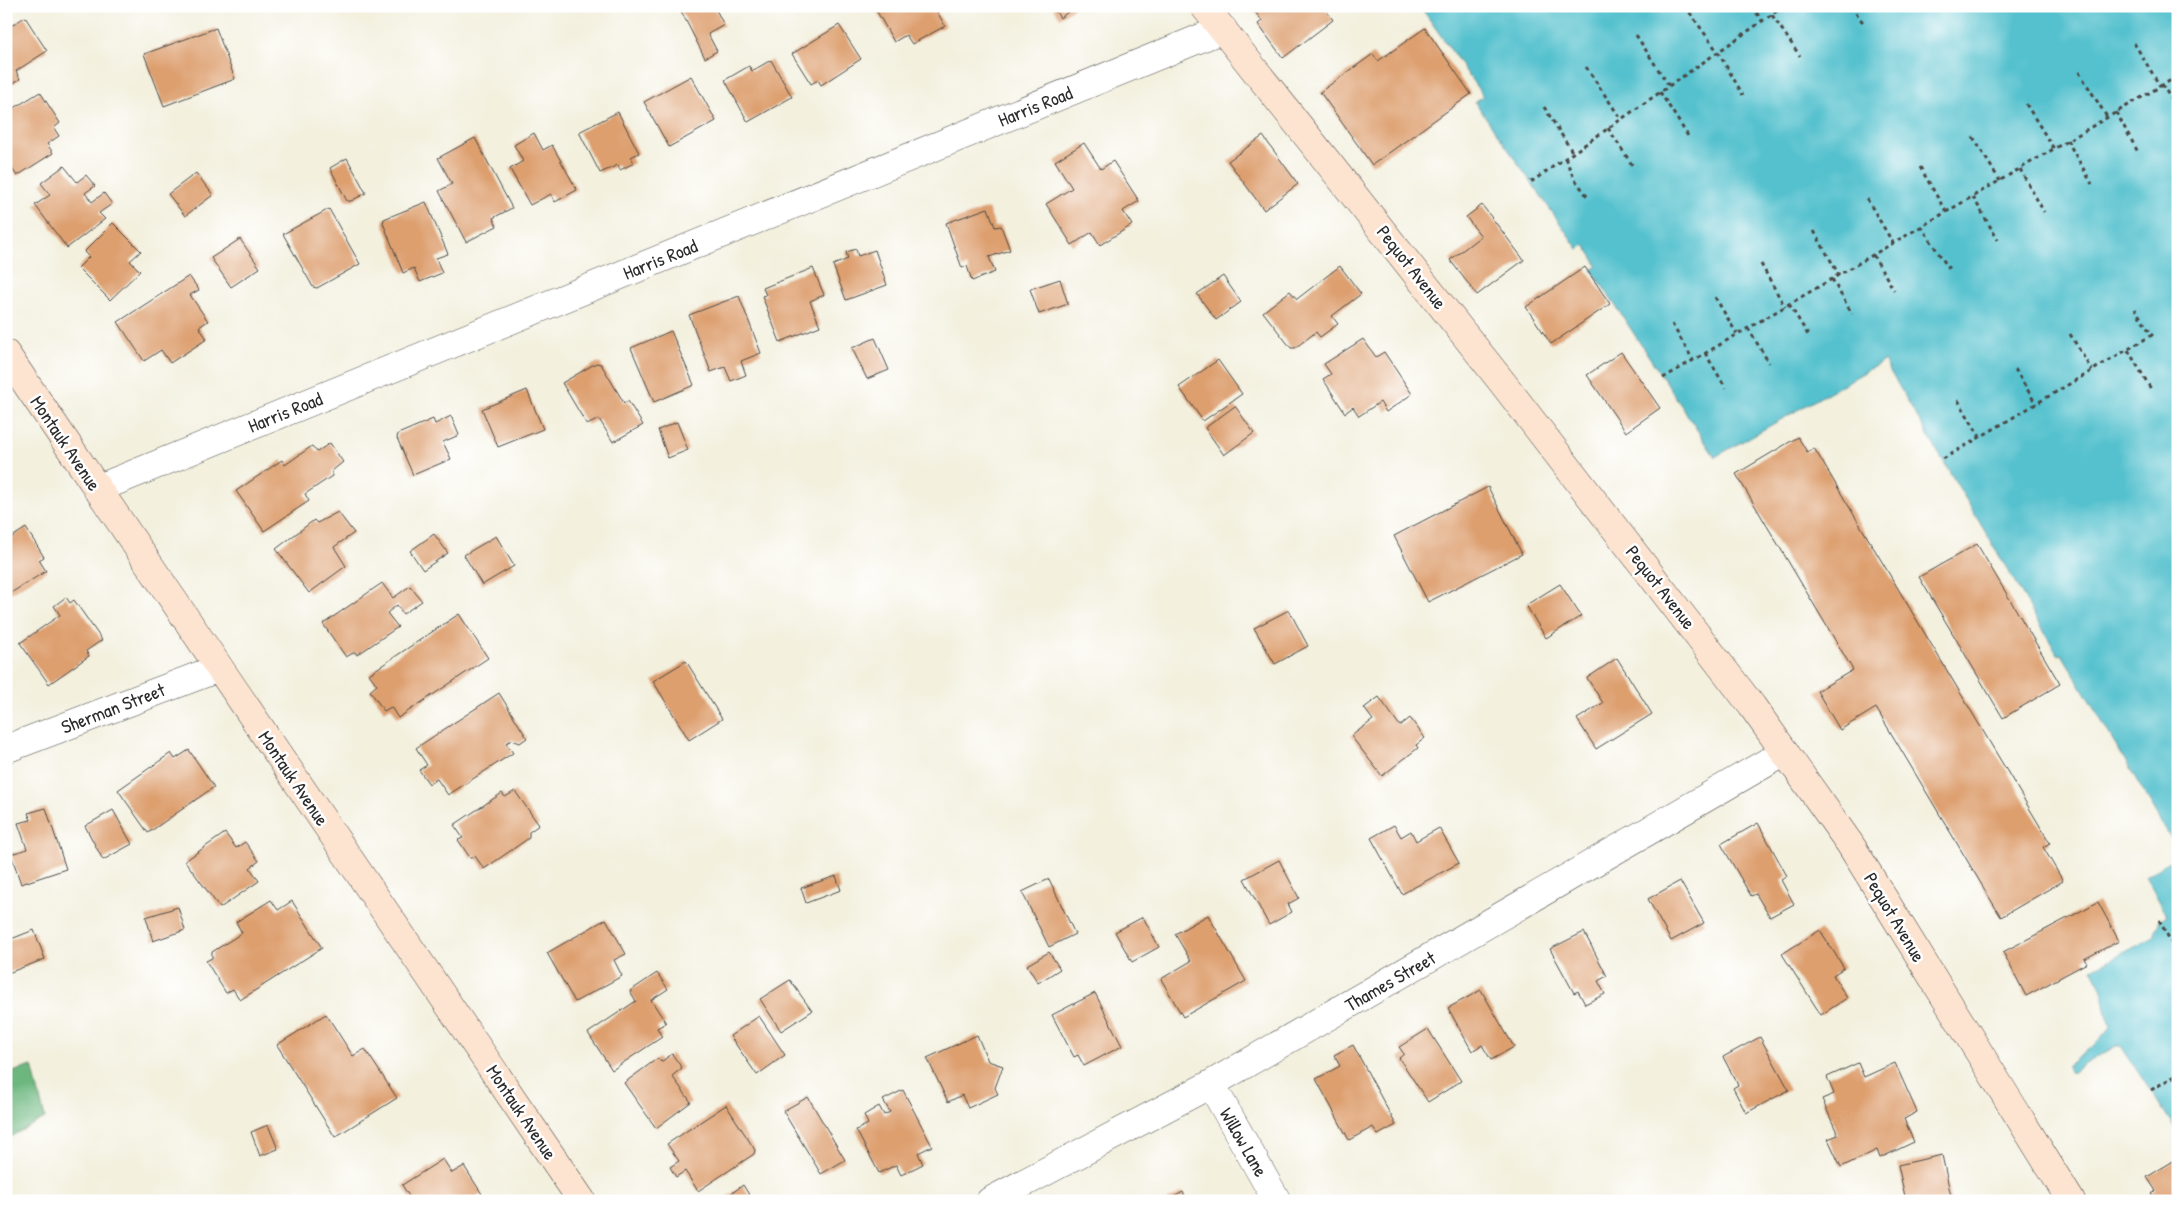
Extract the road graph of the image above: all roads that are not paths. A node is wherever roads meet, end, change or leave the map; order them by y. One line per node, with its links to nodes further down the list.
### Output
1 (1204, 6): 2 (street, Pequot Avenue)
2 (1223, 29): 4 (street, Harris Road); 7 (street, Pequot Avenue)
3 (6, 354): 4 (street, Montauk Avenue)
4 (97, 489): 5 (street, Montauk Avenue)
5 (219, 668): 6 (street, Sherman Street); 9 (street, Montauk Avenue)
6 (6, 749)
7 (1785, 752): 8 (street, Thames Street); 12 (street, Pequot Avenue)
8 (1211, 1084): 10 (street, Thames Street); 11 (street, Willow Lane)
9 (582, 1201)
10 (990, 1201)
11 (1277, 1201)
12 (2071, 1201)

